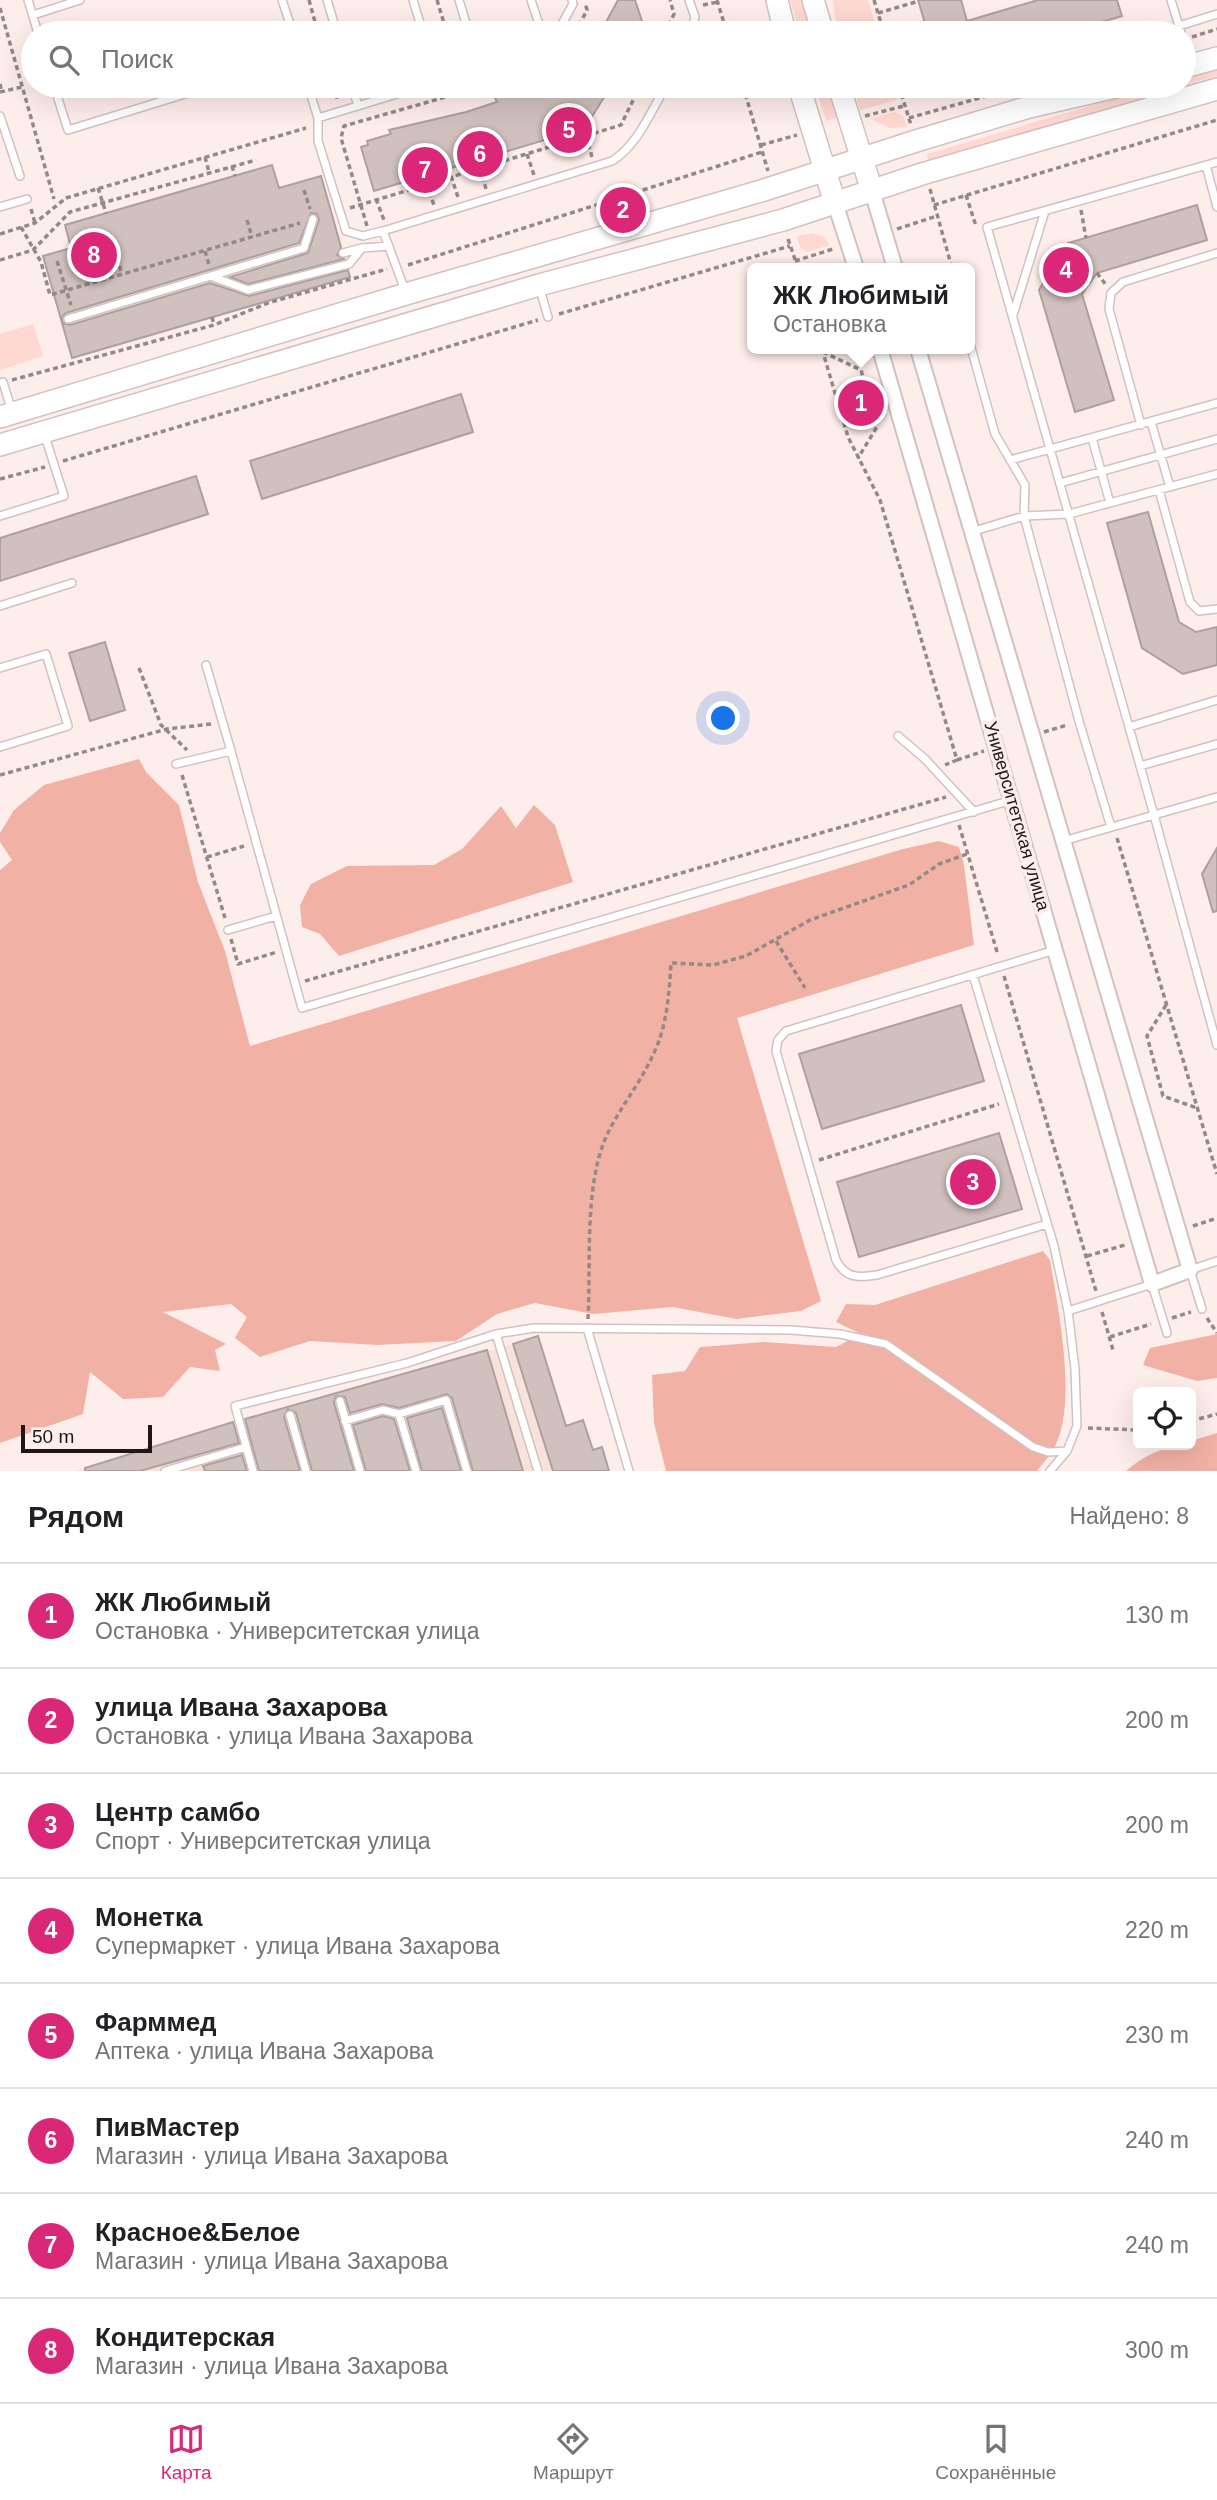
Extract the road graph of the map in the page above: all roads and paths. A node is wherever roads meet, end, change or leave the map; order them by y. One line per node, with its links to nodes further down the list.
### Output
1 (28, 0): 23 (lane)
2 (80, 0): 23 (lane)
3 (282, 0): 25 (lane)
4 (309, 0): 26 (path)
5 (327, 0): 27 (lane)
6 (413, 0): 28 (lane)
7 (437, 0): 29 (path)
8 (459, 0): 30 (lane)
9 (530, 0): 31 (lane)
10 (572, 0): 32 (lane)
11 (583, 0): 33 (path)
12 (670, 0): 34 (path)
13 (689, 0): 35 (lane)
14 (717, 0): 36 (path)
15 (776, 0): 37 (main road)
16 (813, 0): 38 (main road)
17 (874, 0): 21 (path)
18 (1171, 0): 40 (lane)
19 (919, 1): 21 (path)
20 (0, 8): 46 (path)
21 (878, 13): 39 (path)
22 (1217, 14): 41 (lane)
23 (33, 15): 24 (lane)
24 (35, 21)
25 (289, 21)
26 (315, 21)
27 (333, 21)
28 (419, 21)
29 (443, 21)
30 (465, 21)
31 (538, 21)
32 (564, 21)
33 (581, 21)
34 (671, 21)
35 (694, 21)
36 (723, 21)
37 (782, 21)
38 (819, 21)
39 (880, 21)
40 (1177, 21)
41 (1196, 23)
42 (1217, 29): 43 (path)
43 (1196, 36)
44 (1217, 58): 45 (main road)
45 (1196, 64)
46 (21, 83)
47 (0, 84): 50 (path)
48 (21, 87): 50 (path)
49 (1217, 89): 51 (main road)
50 (1, 92)
51 (1196, 95)
52 (25, 98): 96 (path)
53 (58, 98): 54 (lane)
54 (172, 98)
55 (311, 98): 72 (lane)
56 (337, 98): 69 (path)
57 (356, 98): 68 (lane)
58 (384, 98): 68 (lane)
59 (443, 98): 73 (path)
60 (634, 98): 74 (path)
61 (658, 98): 84 (lane)
62 (803, 98): 85 (main road)
63 (843, 98): 78 (main road)
64 (903, 98): 65 (path)
65 (980, 98)
66 (1068, 98): 78 (main road)
67 (1187, 98): 94 (main road)
68 (358, 106): 69 (lane)
69 (340, 111): 72 (lane); 73 (path)
70 (0, 116): 87 (lane)
71 (1217, 120): 110 (path)
72 (318, 122): 73 (path); 77 (path); 108 (lane)
73 (344, 126): 102 (path)
74 (586, 136): 76 (path); 84 (path)
75 (762, 152): 134 (path)
76 (527, 154): 83 (path); 91 (path)
77 (205, 157): 86 (path); 92 (path)
78 (862, 158): 85 (main road); 94 (main road)
79 (256, 160): 82 (path)
80 (1217, 162): 81 (lane)
81 (1206, 165): 99 (lane); 104 (lane)
82 (232, 166): 86 (path); 88 (path)
83 (480, 167): 89 (path); 98 (path)
84 (595, 167): 91 (lane)
85 (825, 171): 100 (main road); 139 (main road)
86 (209, 173): 101 (path)
87 (20, 176)
88 (234, 176)
89 (451, 176): 90 (path); 105 (path)
90 (426, 184): 97 (path); 109 (path)
91 (537, 184): 98 (lane)
92 (98, 188): 101 (path); 113 (path)
93 (304, 190): 111 (path)
94 (872, 191): 100 (main road); 115 (street)
95 (27, 199): 103 (lane)
96 (54, 199)
97 (376, 199): 102 (path); 114 (path)
98 (489, 199): 105 (lane)
99 (1079, 201): 106 (lane); 119 (path)
100 (835, 202): 120 (street); 137 (main road)
101 (103, 203): 107 (path); 124 (path)
102 (359, 204): 108 (path); 117 (path)
103 (0, 207)
104 (1217, 207)
105 (461, 208): 109 (lane)
106 (1045, 211): 140 (lane); 140 (lane)
107 (106, 213)
108 (341, 213): 117 (lane)
109 (438, 215): 114 (lane)
110 (937, 216): 115 (path); 133 (path)
111 (313, 219): 118 (path); 136 (lane)
112 (247, 220): 118 (path)
113 (22, 228): 116 (path); 124 (path)
114 (385, 231): 117 (lane); 121 (lane)
115 (885, 233): 132 (street)
116 (0, 234)
117 (370, 234)
118 (253, 237): 135 (path)
119 (1086, 237)
120 (849, 244): 130 (path); 131 (street)
121 (389, 246): 123 (lane); 134 (lane)
122 (790, 246): 142 (path)
123 (362, 248): 125 (lane); 136 (lane)
124 (33, 250): 128 (path); 138 (path)
125 (343, 253)
126 (1217, 253): 154 (lane)
127 (117, 258): 135 (path)
128 (0, 260)
129 (57, 261): 138 (path)
130 (796, 263)
131 (855, 263)
132 (894, 263)
133 (951, 263)
134 (399, 268): 139 (lane); 144 (path)
135 (122, 274): 138 (path)
136 (213, 277): 143 (lane)
137 (539, 285): 142 (lane); 155 (main road)
138 (66, 290): 143 (path)
139 (406, 294): 152 (main road)
140 (1013, 316): 159 (lane)
141 (212, 317): 144 (path)
142 (548, 317): 163 (path)
143 (71, 318)
144 (215, 325): 150 (path)
145 (823, 354): 161 (path)
146 (830, 354): 161 (path)
147 (881, 354): 196 (street, Университетская улица)
148 (919, 354): 174 (street, Университетская улица)
149 (973, 354): 162 (lane)
150 (3, 382): 152 (lane)
151 (1217, 403): 153 (lane)
152 (6, 415)
153 (1151, 422): 154 (lane); 160 (lane)
154 (1141, 425): 156 (lane)
155 (44, 432): 158 (main road); 163 (lane)
156 (1092, 438): 159 (lane); 164 (lane)
157 (1217, 439): 160 (lane)
158 (0, 445)
159 (1051, 450): 162 (lane); 167 (lane)
160 (1161, 455): 164 (lane); 168 (lane)
161 (858, 458): 188 (path)
162 (1010, 460): 173 (lane)
163 (54, 464): 166 (path); 172 (lane)
164 (1101, 472): 167 (lane); 170 (lane)
165 (1217, 474): 168 (lane)
166 (0, 480)
167 (1060, 483): 171 (lane)
168 (1170, 487): 169 (lane)
169 (1159, 490): 170 (lane); 177 (lane)
170 (1110, 503): 171 (lane)
171 (1069, 514): 173 (lane); 183 (lane)
172 (0, 516)
173 (1024, 516): 174 (lane); 200 (lane)
174 (971, 532): 201 (street, Университетская улица)
175 (72, 583): 176 (lane)
176 (0, 606)
177 (1217, 609)
178 (206, 665): 182 (lane)
179 (0, 668): 187 (lane)
180 (139, 668): 184 (path)
181 (1217, 700): 183 (lane)
182 (226, 727): 184 (path); 189 (lane)
183 (1129, 727): 192 (lane)
184 (167, 729): 190 (path); 193 (path)
185 (898, 736): 197 (lane)
186 (1217, 744): 192 (lane)
187 (0, 747)
188 (951, 747)
189 (231, 751): 190 (lane); 202 (lane)
190 (193, 761): 191 (lane)
191 (176, 764)
192 (1140, 766): 198 (lane)
193 (0, 775)
194 (185, 784): 204 (path)
195 (1217, 797): 198 (lane)
196 (1012, 800): 197 (lane); 209 (street, Университетская улица)
197 (974, 812): 199 (lane)
198 (1154, 815): 200 (lane); 215 (lane)
199 (957, 817): 203 (path); 208 (lane); 211 (path)
200 (1111, 827): 201 (lane); 214 (path)
201 (1063, 841): 222 (street, Университетская улица)
202 (256, 842): 204 (path); 205 (lane)
203 (967, 854): 207 (path); 210 (path)
204 (207, 857): 206 (path)
205 (276, 916): 206 (lane); 208 (lane)
206 (228, 930): 208 (path)
207 (776, 941): 213 (path); 227 (path)
208 (285, 950)
209 (1056, 950): 210 (lane); 223 (street, Университетская улица)
210 (1001, 966): 212 (lane); 224 (path)
211 (302, 970)
212 (973, 975): 216 (lane); 218 (lane)
213 (806, 988)
214 (1166, 1004): 217 (path); 217 (path)
215 (1216, 1040)
216 (1011, 1101): 218 (path); 220 (lane)
217 (1197, 1108): 219 (path)
218 (807, 1164): 220 (lane)
219 (1217, 1174)
220 (1048, 1224): 226 (lane)
221 (1217, 1261): 222 (lane)
222 (1190, 1270): 223 (street); 225 (lane)
223 (1152, 1284): 224 (lane); 228 (lane)
224 (1098, 1301): 226 (lane); 231 (path)
225 (1202, 1309): 229 (path)
226 (1068, 1311): 238 (lane)
227 (587, 1328): 230 (lane); 241 (lane); 250 (lane)
228 (1167, 1333)
229 (1217, 1333)
230 (496, 1334): 240 (lane); 249 (lane)
231 (1113, 1350)
232 (340, 1401): 237 (lane)
233 (399, 1414): 237 (lane); 247 (lane); 248 (lane)
234 (1217, 1414): 236 (path)
235 (290, 1415): 245 (lane)
236 (1196, 1420)
237 (345, 1421): 246 (lane)
238 (1077, 1426): 239 (path); 241 (lane)
239 (1133, 1430)
240 (246, 1447): 242 (lane); 244 (lane)
241 (1068, 1451): 251 (lane)
242 (194, 1467): 243 (lane)
243 (165, 1471)
244 (253, 1471)
245 (306, 1471)
246 (360, 1471)
247 (416, 1471)
248 (467, 1471)
249 (538, 1471)
250 (629, 1471)
251 (1050, 1471)

